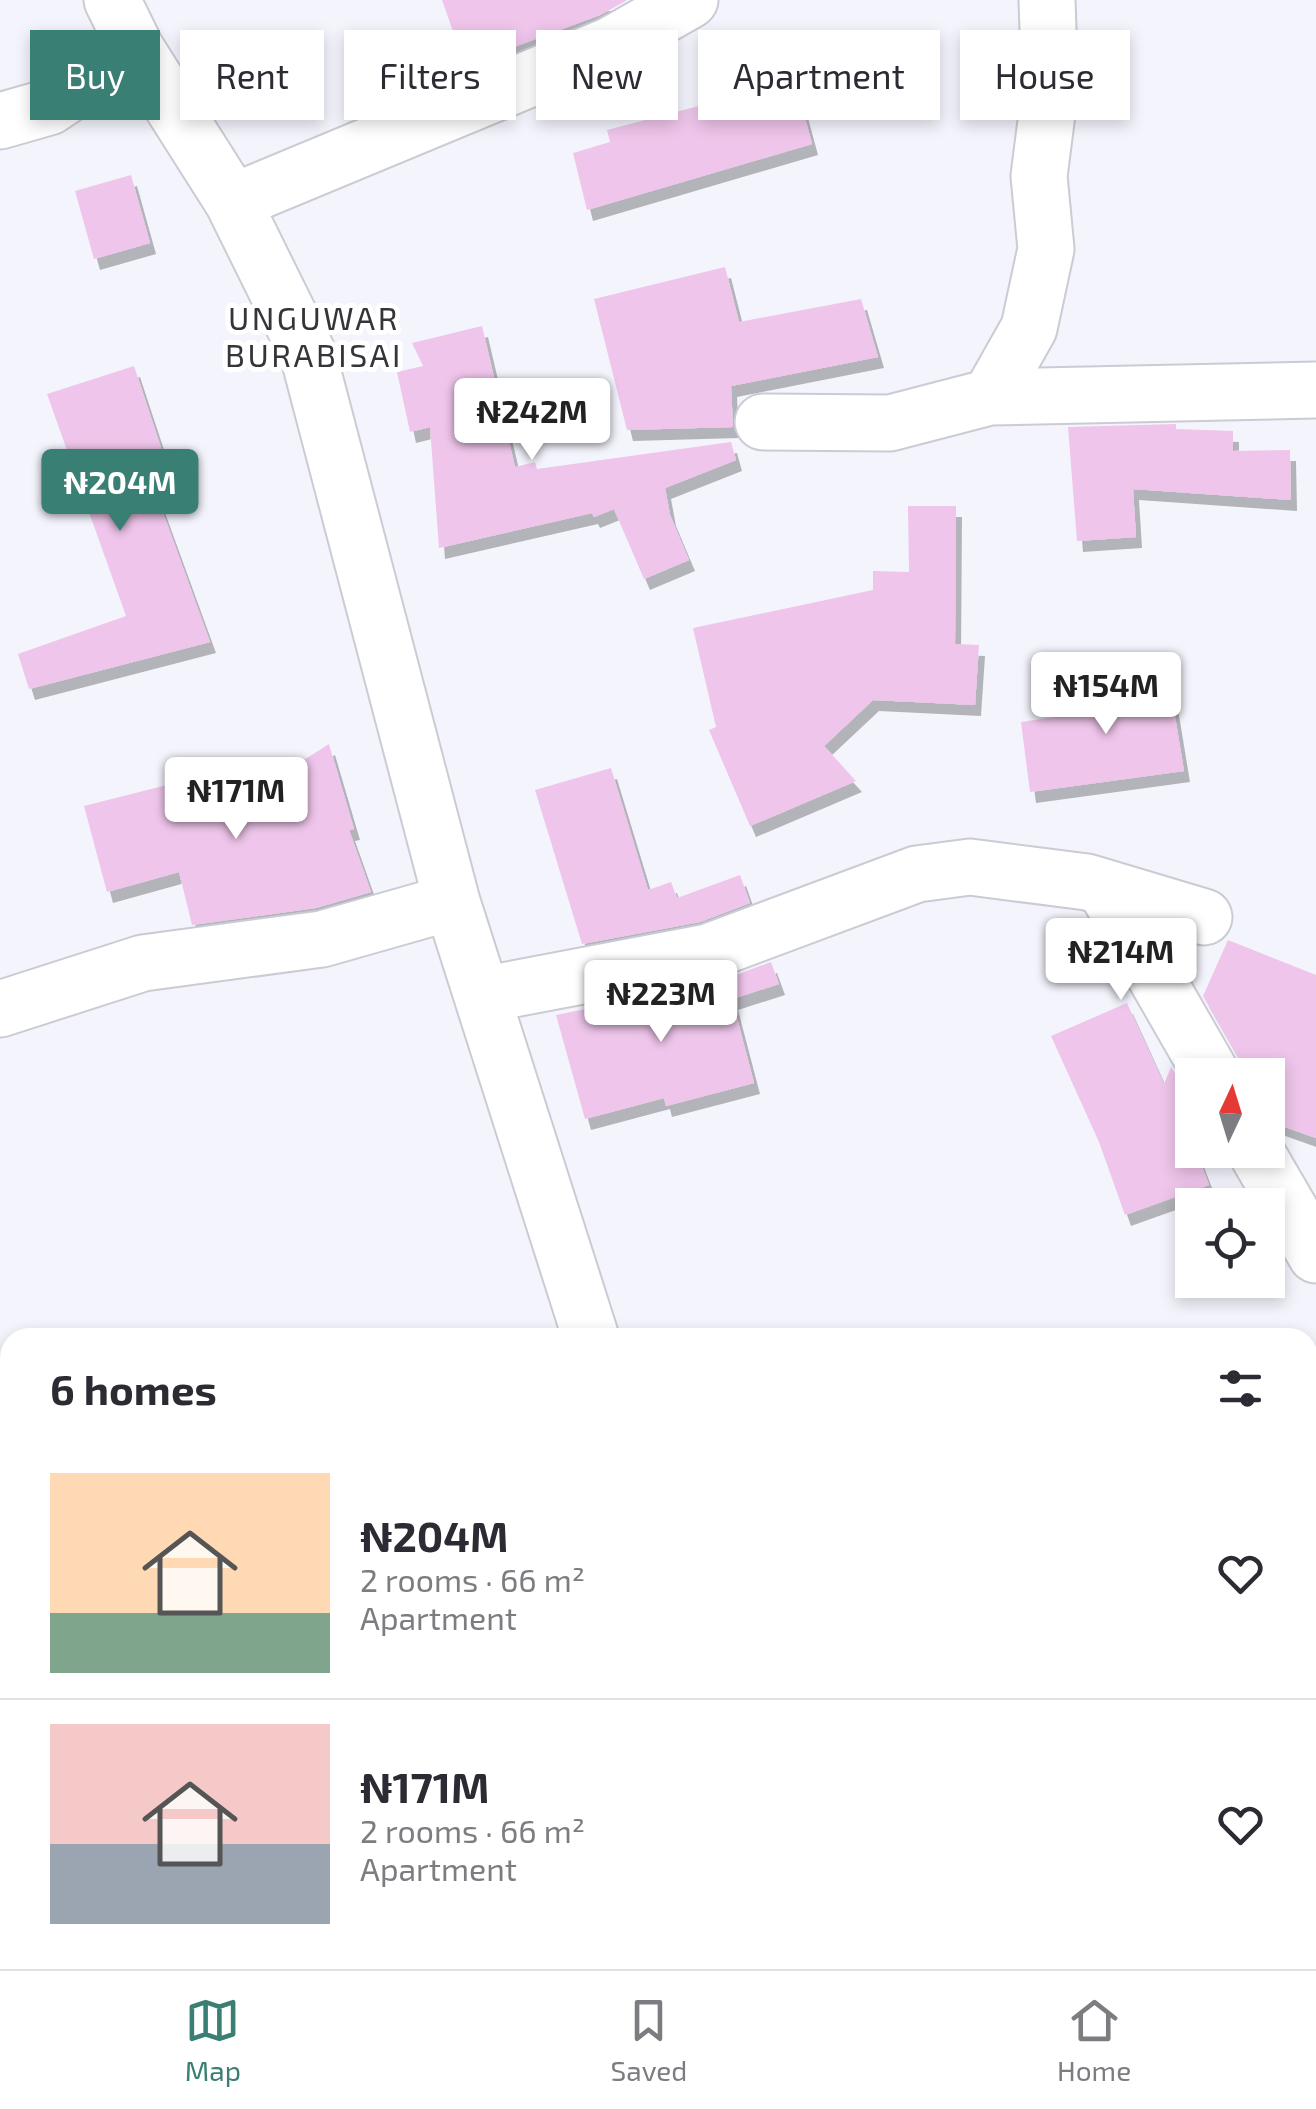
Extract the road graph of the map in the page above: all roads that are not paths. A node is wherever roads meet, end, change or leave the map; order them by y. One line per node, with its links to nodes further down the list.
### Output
1 (112, 0): 4 (street)
2 (690, 0): 8 (street)
3 (1047, 0): 10 (street)
4 (126, 30)
5 (160, 87): 8 (street)
6 (30, 112): 7 (street)
7 (0, 121)
8 (234, 202): 13 (street)
9 (1316, 390): 10 (street)
10 (990, 397): 11 (street)
11 (764, 422)
12 (1104, 888): 14 (street); 15 (street); 17 (street)
13 (452, 902): 15 (street); 16 (street)
14 (1204, 917)
15 (482, 994): 20 (street)
16 (0, 1010)
17 (1202, 1058)
18 (1266, 1168): 19 (street)
19 (1316, 1255)
20 (588, 1328)

